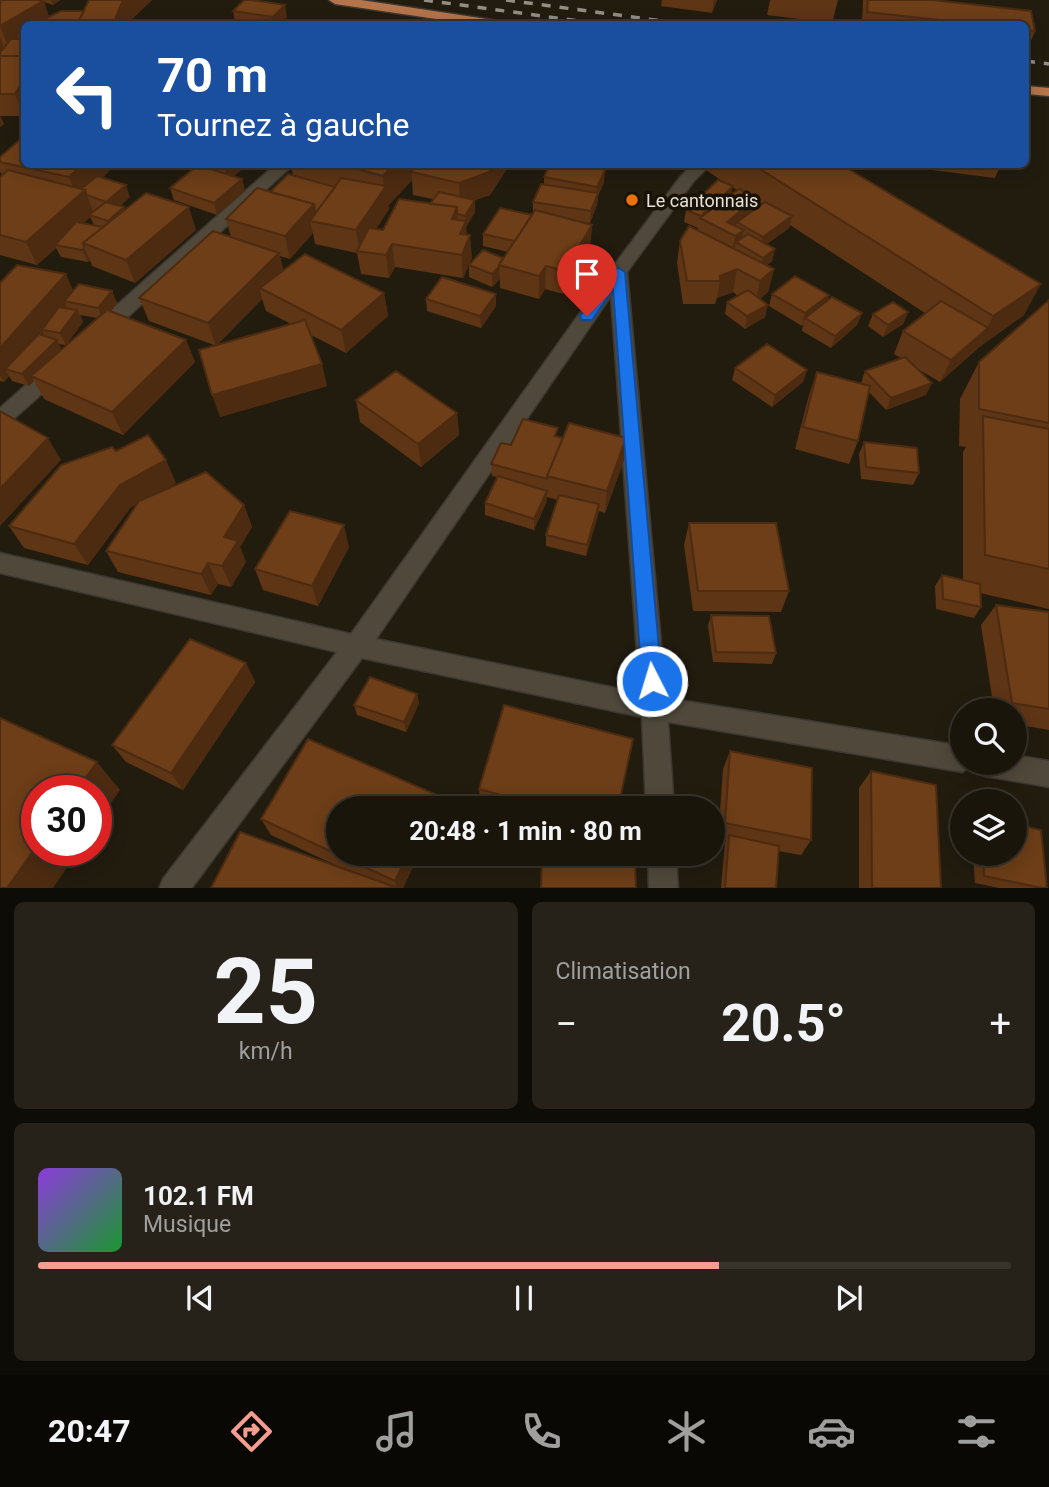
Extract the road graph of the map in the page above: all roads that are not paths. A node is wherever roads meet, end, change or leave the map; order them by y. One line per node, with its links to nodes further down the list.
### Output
1 (335, 0): 2 (main road)
2 (446, 21)
3 (1029, 90): 4 (main road)
4 (1049, 92)
5 (282, 168): 8 (street)
6 (699, 168): 7 (street)
7 (618, 272): 10 (street); 11 (street)
8 (0, 420)
9 (0, 563): 10 (street)
10 (357, 646): 11 (street); 17 (street)
11 (654, 708): 12 (street); 15 (street)
12 (950, 757)
13 (1027, 770): 14 (street)
14 (1049, 774)
15 (659, 796)
16 (663, 866): 18 (street)
17 (173, 888)
18 (664, 888)

